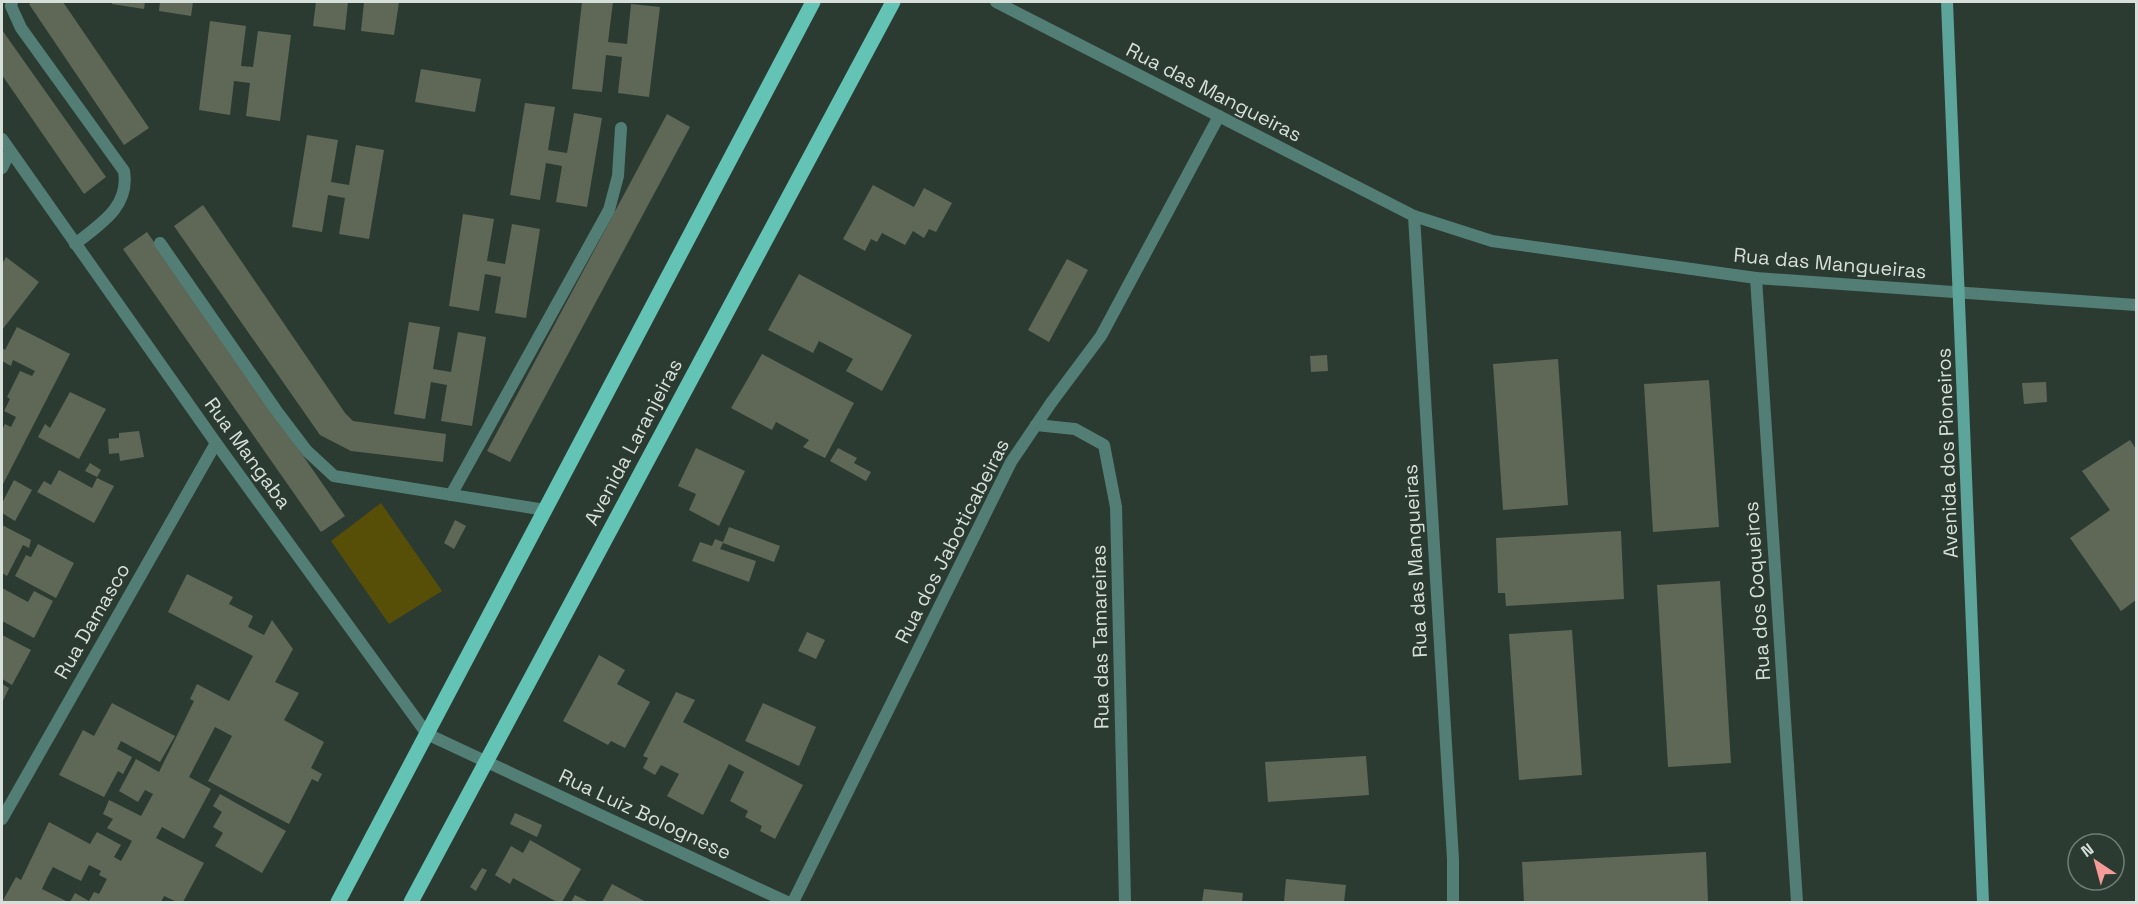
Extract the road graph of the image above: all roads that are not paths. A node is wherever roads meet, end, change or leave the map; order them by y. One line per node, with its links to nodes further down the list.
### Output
1 (12, 2): 13 (street)
2 (813, 2): 20 (main road)
3 (893, 2): 22 (main road, Avenida Laranjeiras)
4 (996, 2): 6 (street, Rua das Mangueiras)
5 (1947, 2): 15 (main road, Avenida dos Pioneiros)
6 (1219, 116): 11 (street, Rua das Mangueiras); 17 (street, Rua dos Jaboticabeiras)
7 (621, 128): 19 (street)
8 (2, 139): 9 (street, Rua Mangaba)
9 (10, 152): 10 (street); 13 (street, Rua Mangaba)
10 (2, 168)
11 (1414, 216): 14 (street, Rua das Mangueiras); 29 (street, Rua das Mangueiras)
12 (159, 243): 19 (street)
13 (75, 244): 18 (street, Rua Mangaba)
14 (1756, 278): 15 (street, Rua das Mangueiras); 30 (street, Rua dos Coqueiros)
15 (1960, 294): 16 (street, Rua das Mangueiras); 31 (main road, Avenida dos Pioneiros)
16 (2136, 305)
17 (1036, 425): 27 (street, Rua dos Jaboticabeiras); 28 (street, Rua das Tamareiras)
18 (216, 443): 21 (street, Rua Mangaba); 23 (street, Rua Damasco)
19 (451, 495): 20 (street)
20 (545, 510): 21 (main road)
21 (427, 734): 22 (street, Rua Mangaba); 24 (main road)
22 (486, 762): 25 (main road, Avenida Laranjeiras); 26 (street, Rua Luiz Bolognese)
23 (2, 819)
24 (338, 903)
25 (411, 903)
26 (787, 903)
27 (792, 903)
28 (1125, 903)
29 (1453, 903)
30 (1797, 903)
31 (1983, 903)

